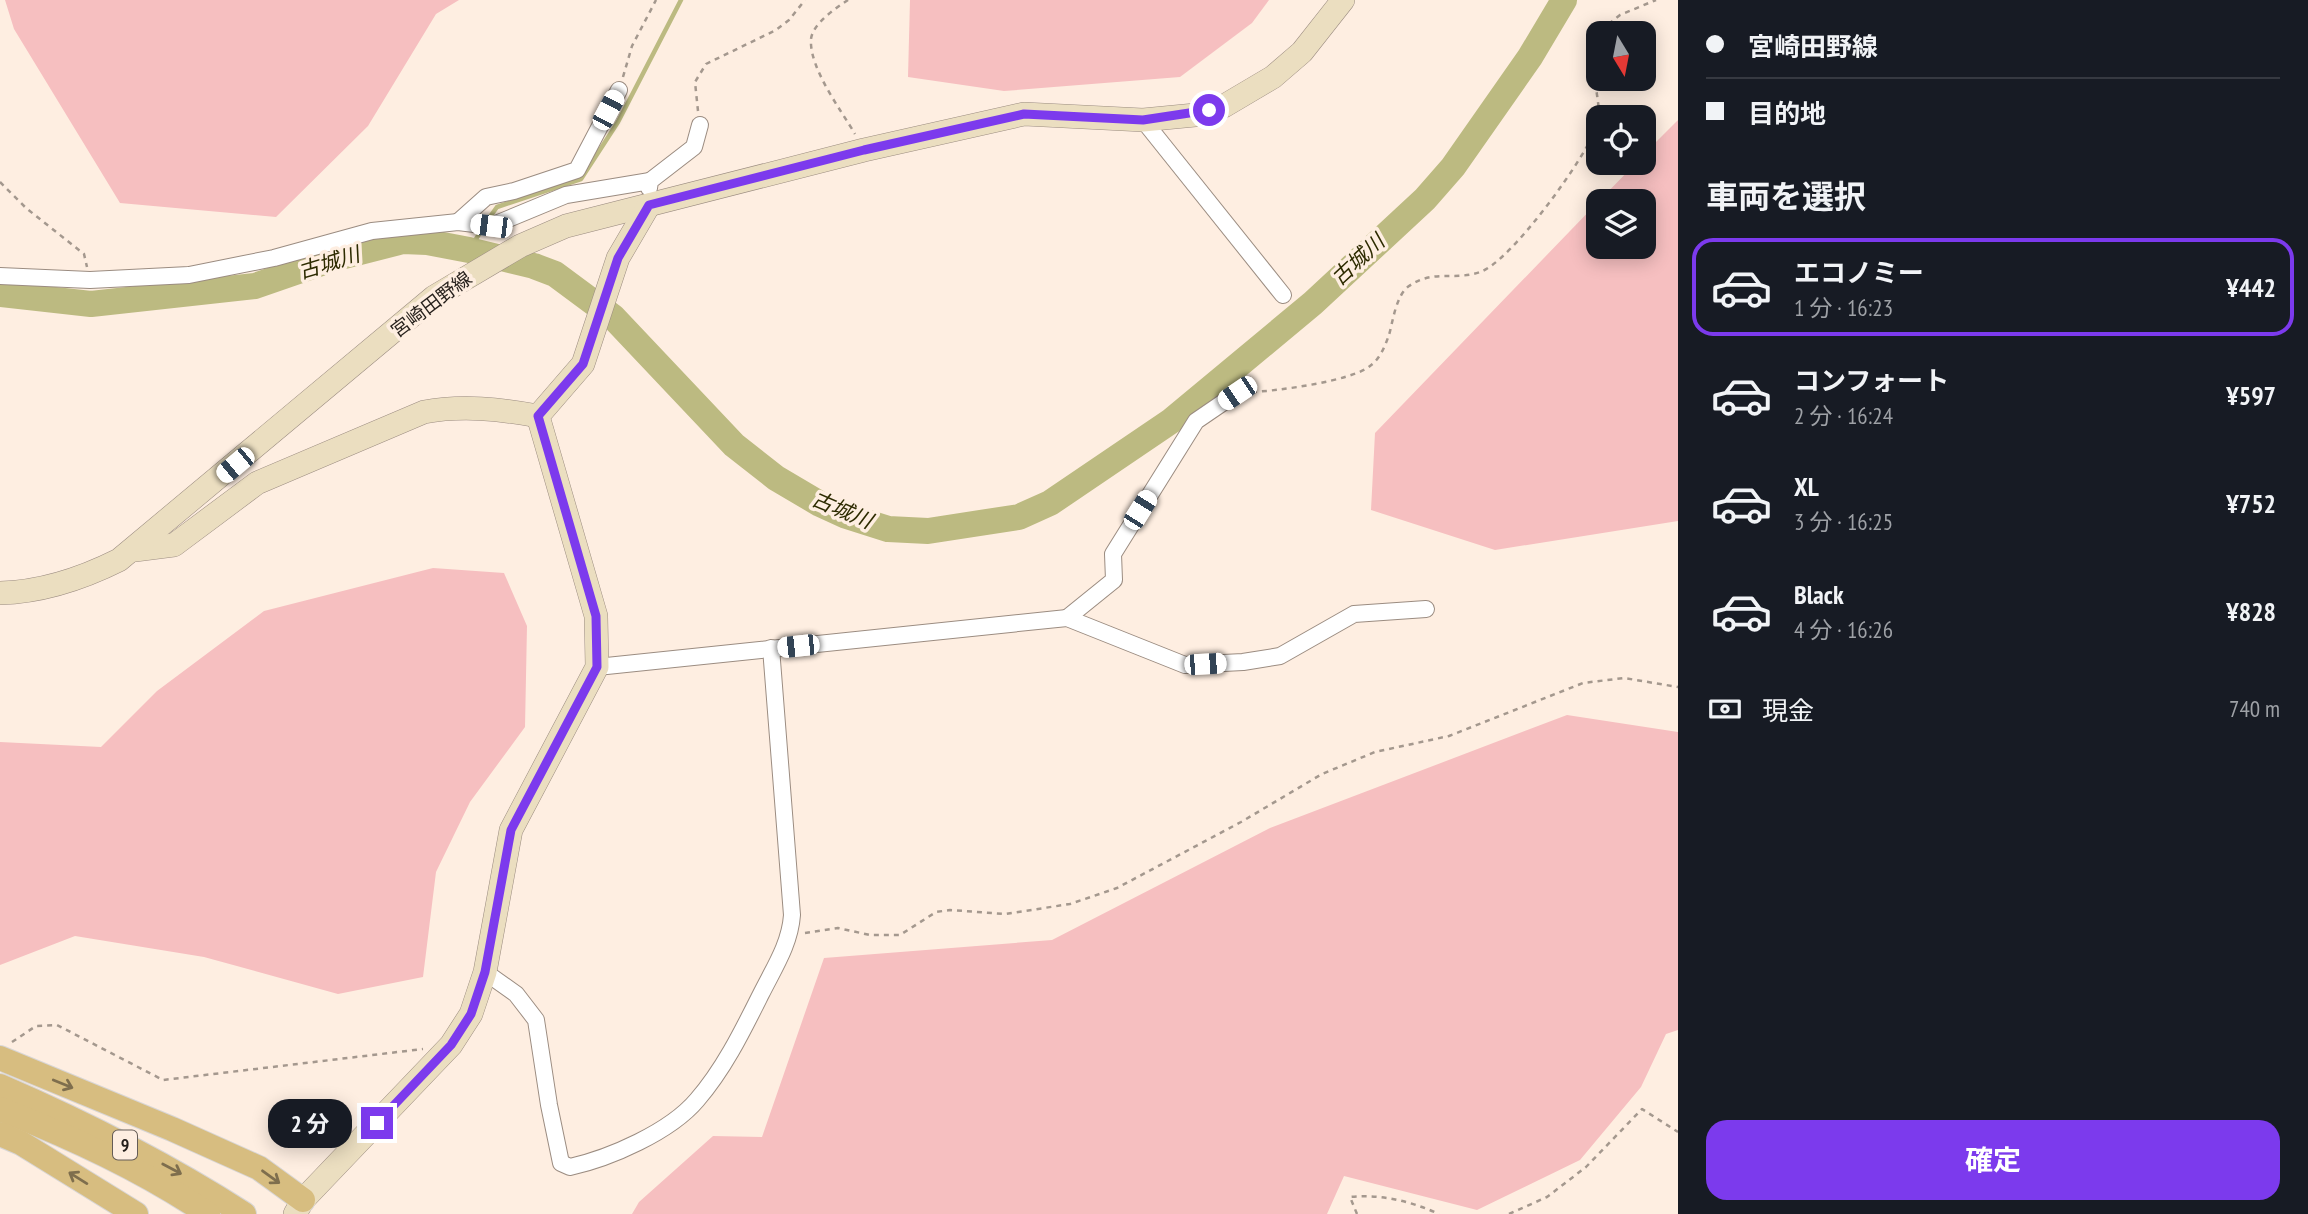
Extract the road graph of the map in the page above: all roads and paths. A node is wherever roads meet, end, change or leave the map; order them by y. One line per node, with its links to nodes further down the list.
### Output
1 (656, 0): 6 (path)
2 (805, 0): 9 (path)
3 (848, 0): 11 (path)
4 (1343, 0): 8 (street, 宮崎田野線)
5 (1656, 0): 7 (path)
6 (619, 90): 15 (street)
7 (1598, 105)
8 (1143, 120): 11 (street, 宮崎田野線); 18 (street)
9 (700, 124): 12 (street)
10 (1586, 148): 19 (path)
11 (864, 150): 14 (street, 宮崎田野線)
12 (650, 181): 14 (street); 15 (street)
13 (0, 182): 17 (path)
14 (649, 205): 20 (street); 21 (street, 宮崎田野線)
15 (458, 222): 17 (street)
16 (0, 276): 17 (street)
17 (90, 280)
18 (1283, 295)
19 (1237, 393): 24 (street)
20 (538, 416): 21 (street); 26 (street)
21 (135, 550): 22 (street, 宮崎田野線)
22 (0, 593)
23 (1426, 610): 24 (street)
24 (1067, 618): 25 (street)
25 (771, 648): 26 (street); 28 (street)
26 (597, 667): 29 (street)
27 (1678, 687): 28 (path)
28 (791, 935): 29 (street)
29 (485, 972): 30 (street)
30 (451, 1045): 31 (path); 36 (street)
31 (2, 1053): 36 (main road, one-way to 36)
32 (0, 1086): 39 (main road, 9, one-way to 39)
33 (0, 1109): 38 (main road, 9)
34 (1678, 1132): 42 (path)
35 (0, 1134): 37 (main road, one-way to 35)
36 (299, 1207)
37 (136, 1214)
38 (208, 1214)
39 (244, 1214)
40 (1357, 1214): 41 (path)
41 (1439, 1214)
42 (1509, 1214)

